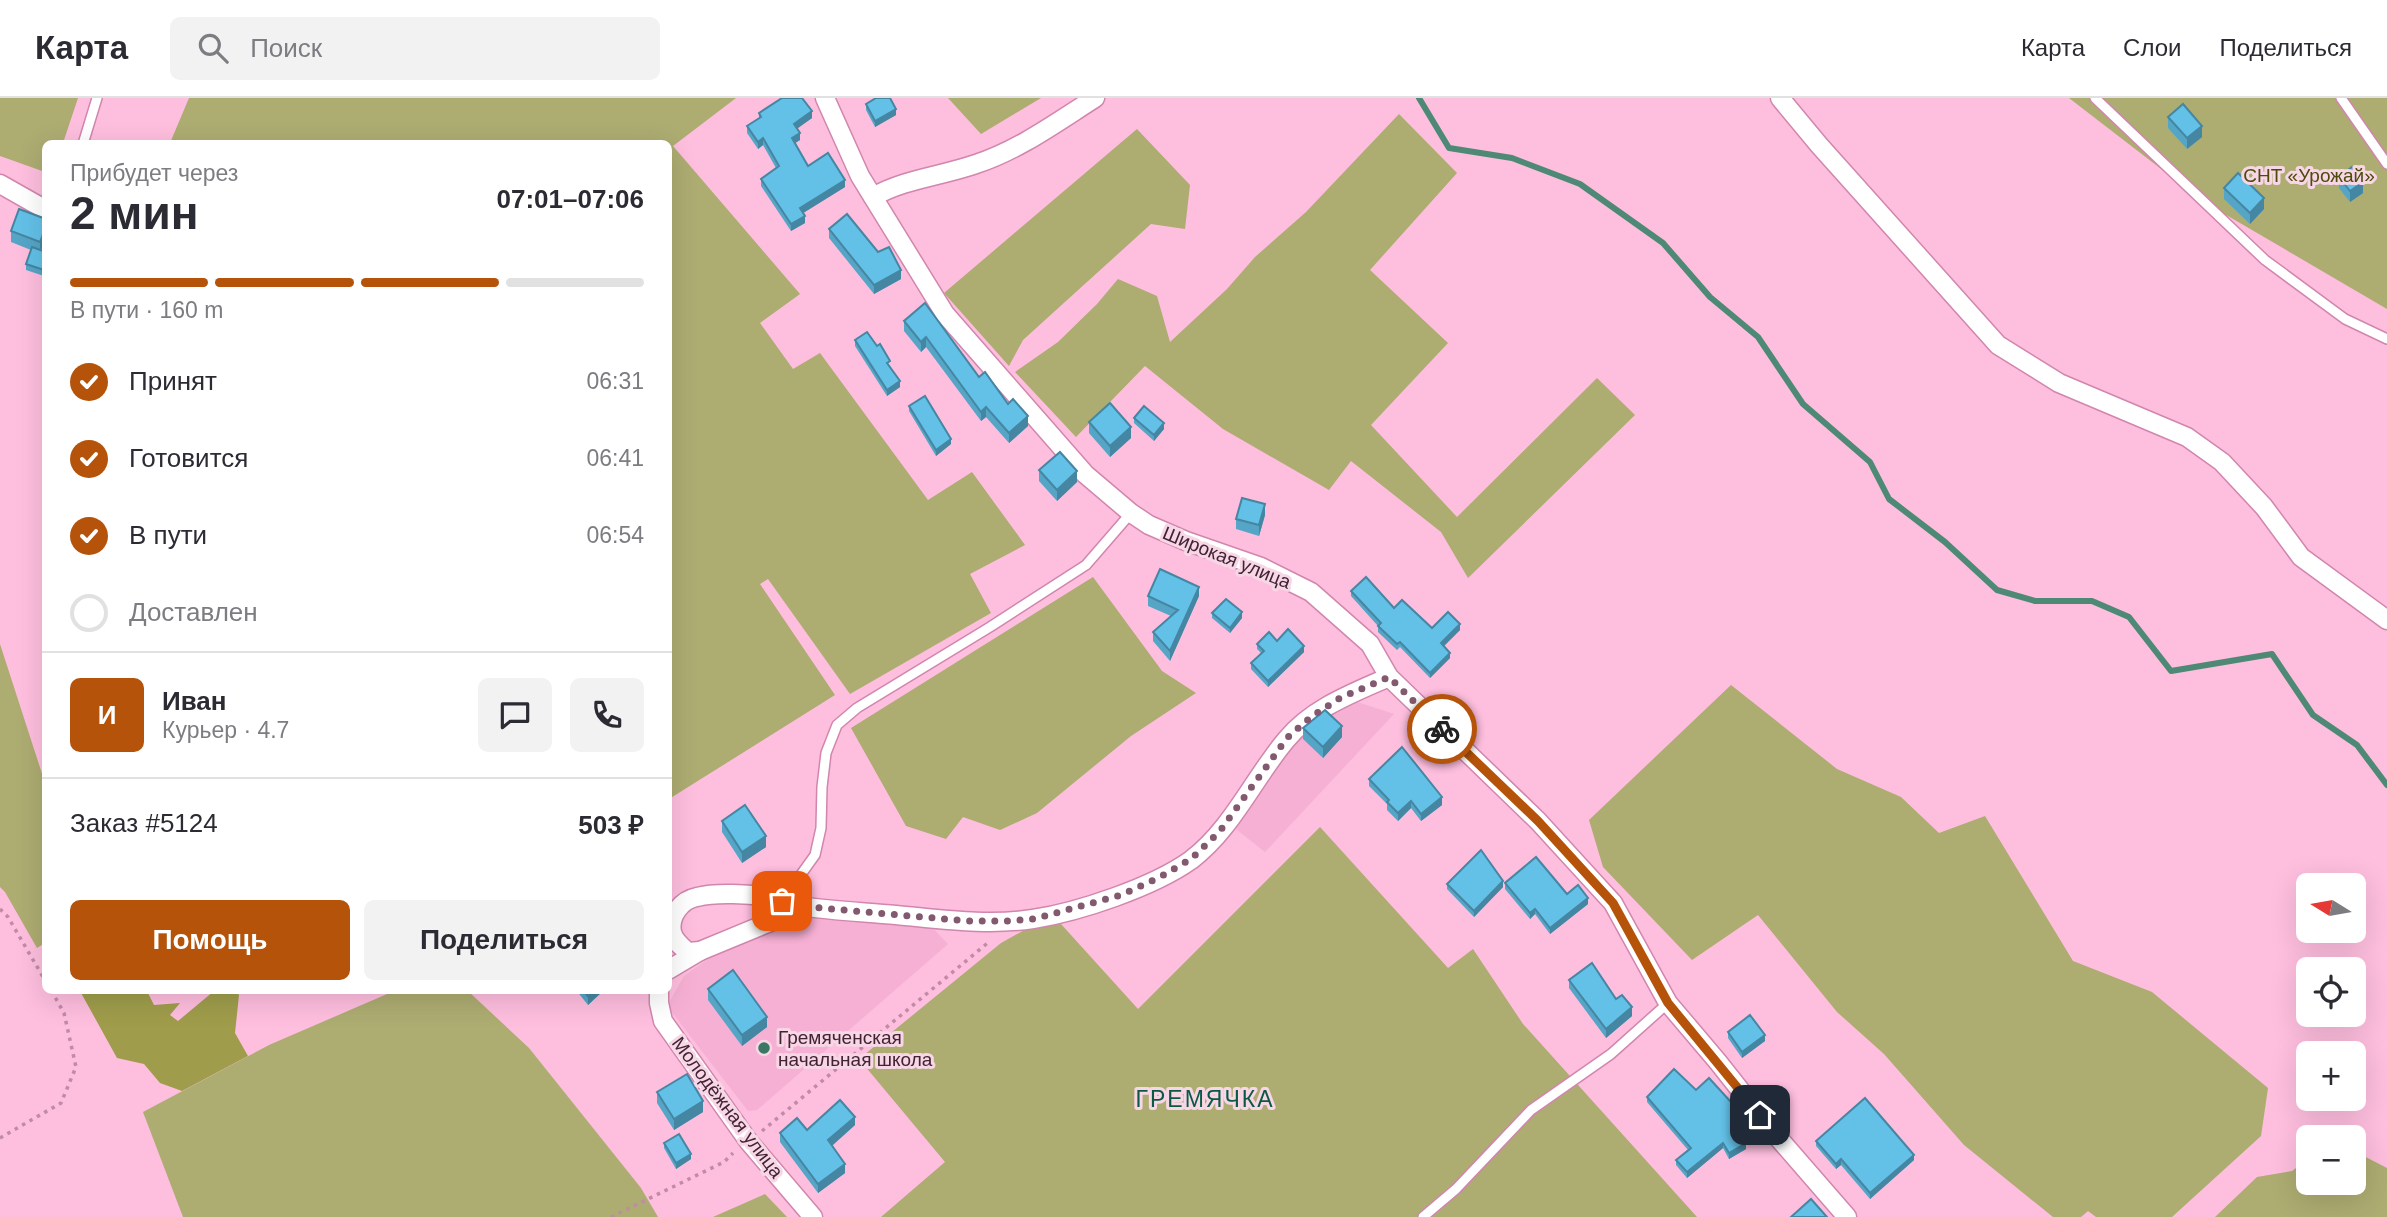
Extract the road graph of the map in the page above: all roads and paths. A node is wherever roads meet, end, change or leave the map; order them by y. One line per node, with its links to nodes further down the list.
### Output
1 (97, 98): 7 (lane)
2 (825, 98): 10 (street, Широкая улица)
3 (1095, 98): 10 (street)
4 (1780, 98): 14 (street)
5 (2095, 98): 12 (lane)
6 (2341, 98): 8 (lane)
7 (84, 140)
8 (2387, 164)
9 (0, 184): 11 (street)
10 (873, 197): 13 (street, Широкая улица)
11 (42, 208)
12 (2387, 339)
13 (1131, 513): 15 (street, Широкая улица); 17 (lane)
14 (2387, 620)
15 (1389, 677): 19 (street); 25 (street, Широкая улица)
16 (675, 903): 17 (street); 20 (street)
17 (790, 903): 19 (street); 20 (street)
18 (0, 909): 22 (path)
19 (1007, 921): 27 (path)
20 (700, 951): 21 (street)
21 (672, 968)
22 (42, 975)
23 (53, 994): 26 (path)
24 (659, 994): 27 (street, Молодёжная улица)
25 (1668, 1003): 30 (lane); 31 (street, Широкая улица)
26 (0, 1138)
27 (748, 1142): 28 (path); 29 (street, Молодёжная улица)
28 (611, 1217)
29 (813, 1217)
30 (1423, 1217)
31 (1847, 1217)

